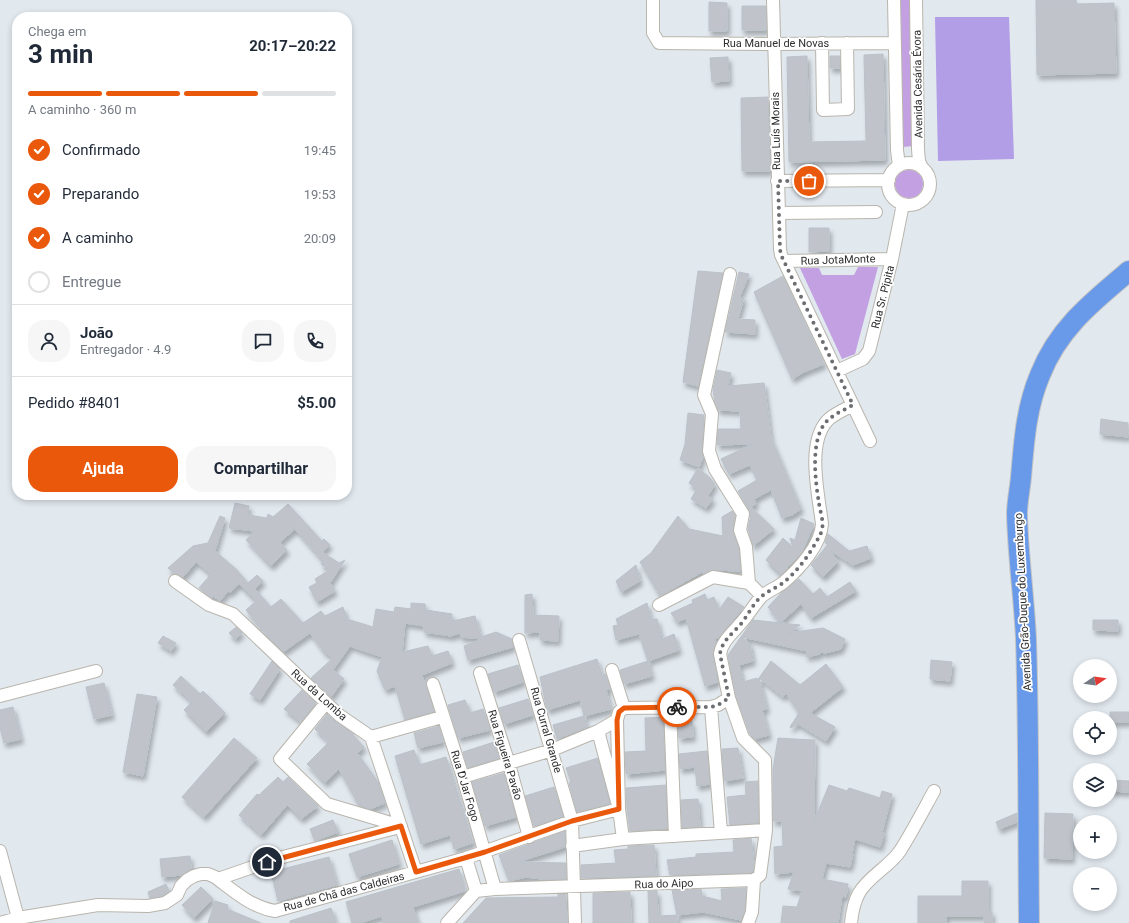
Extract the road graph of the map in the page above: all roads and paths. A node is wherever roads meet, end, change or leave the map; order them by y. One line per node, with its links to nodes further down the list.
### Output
1 (653, 0): 8 (street, Rua Manuel de Novas)
2 (773, 0): 8 (street, Rua Luís Morais)
3 (894, 0): 7 (street, Avenida Cesária Évora)
4 (916, 0): 10 (street, Avenida Cesária Évora)
5 (822, 43): 6 (street, Rua Manuel de Novas); 6 (street); 8 (street, Rua Manuel de Novas)
6 (846, 43): 7 (street, Rua Manuel de Novas)
7 (894, 43): 9 (street, Avenida Cesária Évora)
8 (775, 44): 12 (street, Rua Luís Morais)
9 (899, 166): 10 (street); 11 (street)
10 (922, 168): 13 (street)
11 (889, 180): 12 (street); 13 (street)
12 (778, 181): 15 (street, Rua Luís Morais)
13 (903, 204): 16 (street, Rua Sr. Pipita)
14 (876, 212): 15 (street)
15 (779, 213): 17 (street, Rua Luís Morais)
16 (892, 258): 17 (street, Rua JotaMonte); 20 (street, Rua Sr. Pipita)
17 (784, 261): 20 (street, Rua Luís Morais)
18 (1129, 271): 70 (main road, Avenida Grão-Duque do Luxemburgo)
19 (730, 274): 24 (street)
20 (837, 371): 21 (street, Rua Luís Morais)
21 (853, 405): 22 (street, Rua Luís Morais); 25 (street)
22 (870, 441)
23 (175, 581): 34 (street, Rua da Lomba)
24 (749, 583): 25 (street); 26 (street)
25 (762, 596): 33 (street)
26 (659, 604)
27 (519, 640): 42 (street, Rua Curral Grande)
28 (612, 670): 37 (street)
29 (96, 671): 32 (street)
30 (480, 673): 43 (street, Rua Figueira Pavão)
31 (432, 684): 38 (street, Rua D'Jar Fogo)
32 (0, 696)
33 (729, 698): 36 (street); 49 (street)
34 (326, 703): 41 (street, Rua da Lomba); 48 (street)
35 (670, 707): 36 (street); 37 (street); 51 (street)
36 (711, 707): 50 (street)
37 (624, 708): 39 (street)
38 (442, 717): 41 (street); 44 (street, Rua D'Jar Fogo)
39 (617, 720): 40 (street); 46 (street)
40 (598, 731): 42 (street); 46 (street)
41 (371, 737): 48 (street)
42 (552, 750): 43 (street); 47 (street, Rua Curral Grande)
43 (509, 764): 44 (street); 52 (street, Rua Figueira Pavão)
44 (463, 777): 56 (street, Rua D'Jar Fogo)
45 (934, 791): 69 (street)
46 (619, 809): 47 (street, Rua de Chã das Caldeiras); 53 (street)
47 (572, 821): 52 (street, Rua de Chã das Caldeiras); 54 (street, Rua Curral Grande)
48 (401, 826): 58 (street); 59 (street)
49 (766, 830): 50 (street); 60 (street)
50 (721, 833): 51 (street)
51 (675, 836): 53 (street)
52 (530, 837): 56 (street, Rua de Chã das Caldeiras)
53 (623, 840): 54 (street)
54 (572, 846): 61 (street, Rua Curral Grande)
55 (0, 851): 64 (street)
56 (485, 852): 57 (street, Rua de Chã das Caldeiras); 62 (street, Rua D'Jar Fogo)
57 (466, 858): 58 (street, Rua de Chã das Caldeiras); 63 (street)
58 (416, 872): 59 (street, Rua de Chã das Caldeiras)
59 (218, 879): 64 (street)
60 (754, 880): 61 (street, Rua do Aipo); 68 (street)
61 (574, 887): 62 (street, Rua do Aipo); 67 (street, Rua Curral Grande)
62 (495, 889): 63 (street, Rua do Aipo)
63 (476, 892): 66 (street)
64 (18, 918): 65 (street)
65 (0, 923)
66 (447, 923)
67 (575, 923)
68 (748, 923)
69 (850, 923)
70 (1030, 923)

